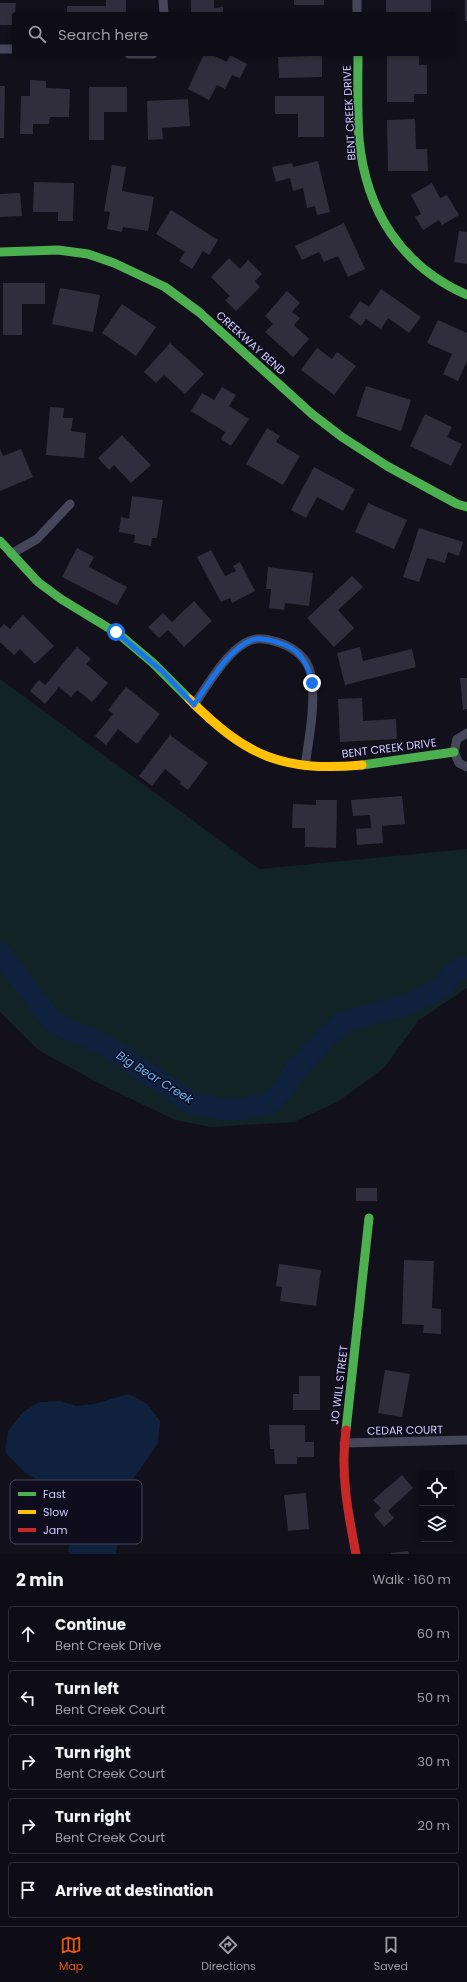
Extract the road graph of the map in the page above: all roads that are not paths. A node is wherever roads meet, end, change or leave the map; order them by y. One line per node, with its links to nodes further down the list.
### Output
1 (163, 0): 3 (street)
2 (357, 0): 4 (street)
3 (164, 12)
4 (357, 12)
5 (0, 49): 6 (street)
6 (12, 49)
7 (358, 56): 9 (street, BENT CREEK DRIVE)
8 (0, 252): 11 (street, CREEKWAY BEND)
9 (467, 295)
10 (70, 504): 13 (street)
11 (467, 507)
12 (0, 541): 13 (street, BENT CREEK DRIVE)
13 (11, 554): 14 (street, BENT CREEK DRIVE)
14 (194, 705): 17 (street, BENT CREEK DRIVE); 17 (street)
15 (467, 733): 16 (street)
16 (454, 752): 17 (street, BENT CREEK DRIVE); 18 (street)
17 (305, 766)
18 (467, 767)
19 (369, 1218): 21 (street, JO WILL STREET)
20 (467, 1440): 21 (street, CEDAR COURT)
21 (344, 1443): 22 (street, JO WILL STREET)
22 (356, 1554)

